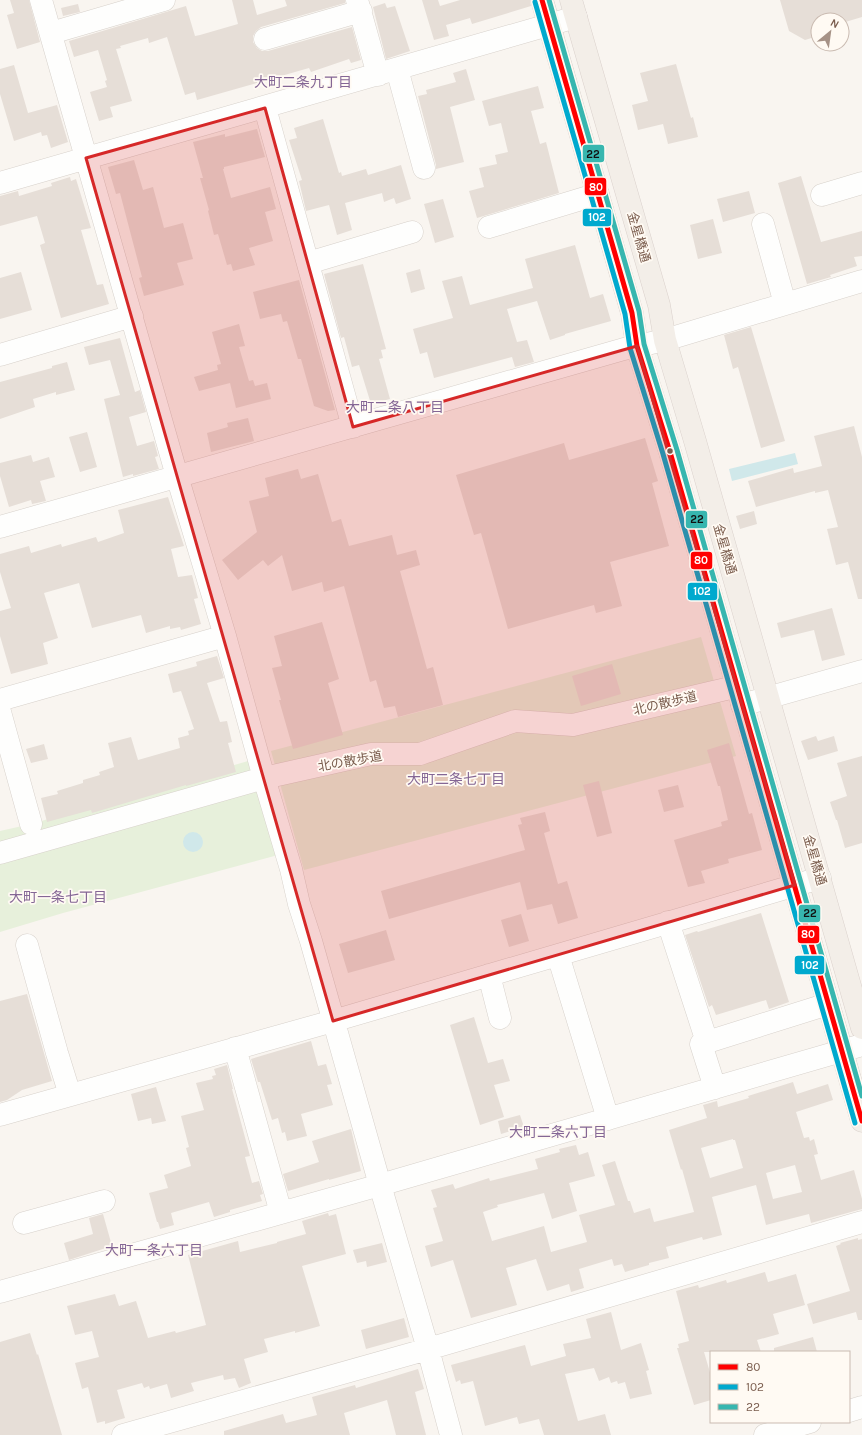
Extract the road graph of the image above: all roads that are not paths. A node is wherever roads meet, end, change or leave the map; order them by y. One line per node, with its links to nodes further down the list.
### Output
1 (41, 0): 7 (street)
2 (164, 0): 7 (street)
3 (542, 0): 6 (main road, 金星橋通)
4 (359, 6): 8 (street); 9 (street)
5 (574, 9): 6 (street); 24 (main road, 金星橋通)
6 (549, 25): 9 (street); 15 (main road, 金星橋通)
7 (51, 33): 11 (street)
8 (265, 39)
9 (388, 72): 10 (street); 12 (street)
10 (265, 108): 11 (street); 20 (street)
11 (86, 158): 13 (street); 23 (street)
12 (424, 168)
13 (0, 183)
14 (862, 183): 16 (street)
15 (598, 194): 18 (street); 25 (main road, 金星橋通)
16 (822, 195)
17 (763, 224): 22 (street)
18 (489, 227)
19 (412, 232): 20 (street)
20 (308, 263): 27 (street)
21 (862, 281): 22 (street)
22 (785, 304): 24 (street)
23 (132, 316): 26 (street); 28 (street)
24 (664, 340): 25 (street); 33 (main road, 金星橋通)
25 (637, 346): 27 (street); 35 (main road, 金星橋通)
26 (0, 355)
27 (353, 427): 28 (street)
28 (177, 476): 29 (street); 30 (street)
29 (0, 527)
30 (225, 636): 34 (street); 37 (street)
31 (862, 671): 33 (street)
32 (726, 689): 37 (street, 北の散歩道)
33 (767, 698): 35 (street); 40 (main road, 金星橋通)
34 (0, 700)
35 (742, 705): 41 (main road, 金星橋通)
36 (0, 712): 38 (street)
37 (264, 778): 39 (street, 北の散歩道); 48 (street)
38 (31, 824)
39 (0, 853)
40 (820, 878): 41 (street); 49 (main road, 金星橋通)
41 (795, 885): 42 (street); 46 (main road, 金星橋通)
42 (668, 922): 44 (street); 50 (street)
43 (27, 945): 55 (street)
44 (558, 955): 45 (street); 57 (street)
45 (489, 975): 47 (street); 48 (street)
46 (828, 1004): 50 (street); 53 (main road, 金星橋通)
47 (500, 1018)
48 (333, 1021): 52 (street); 59 (street)
49 (862, 1028)
50 (707, 1042): 54 (street)
51 (862, 1045): 53 (street)
52 (235, 1048): 55 (street); 61 (street)
53 (841, 1051): 54 (street); 58 (main road, 金星橋通)
54 (715, 1088): 57 (street)
55 (70, 1095): 56 (street)
56 (0, 1115)
57 (608, 1119): 59 (street)
58 (862, 1121)
59 (380, 1185): 61 (street); 65 (street)
60 (104, 1201): 63 (street)
61 (281, 1213): 64 (street)
62 (862, 1222): 65 (street)
63 (24, 1223)
64 (0, 1292)
65 (428, 1350): 69 (street); 70 (street)
66 (862, 1407): 67 (street)
67 (850, 1410)
68 (807, 1423): 71 (street)
69 (123, 1435)
70 (451, 1435)
71 (765, 1435)

